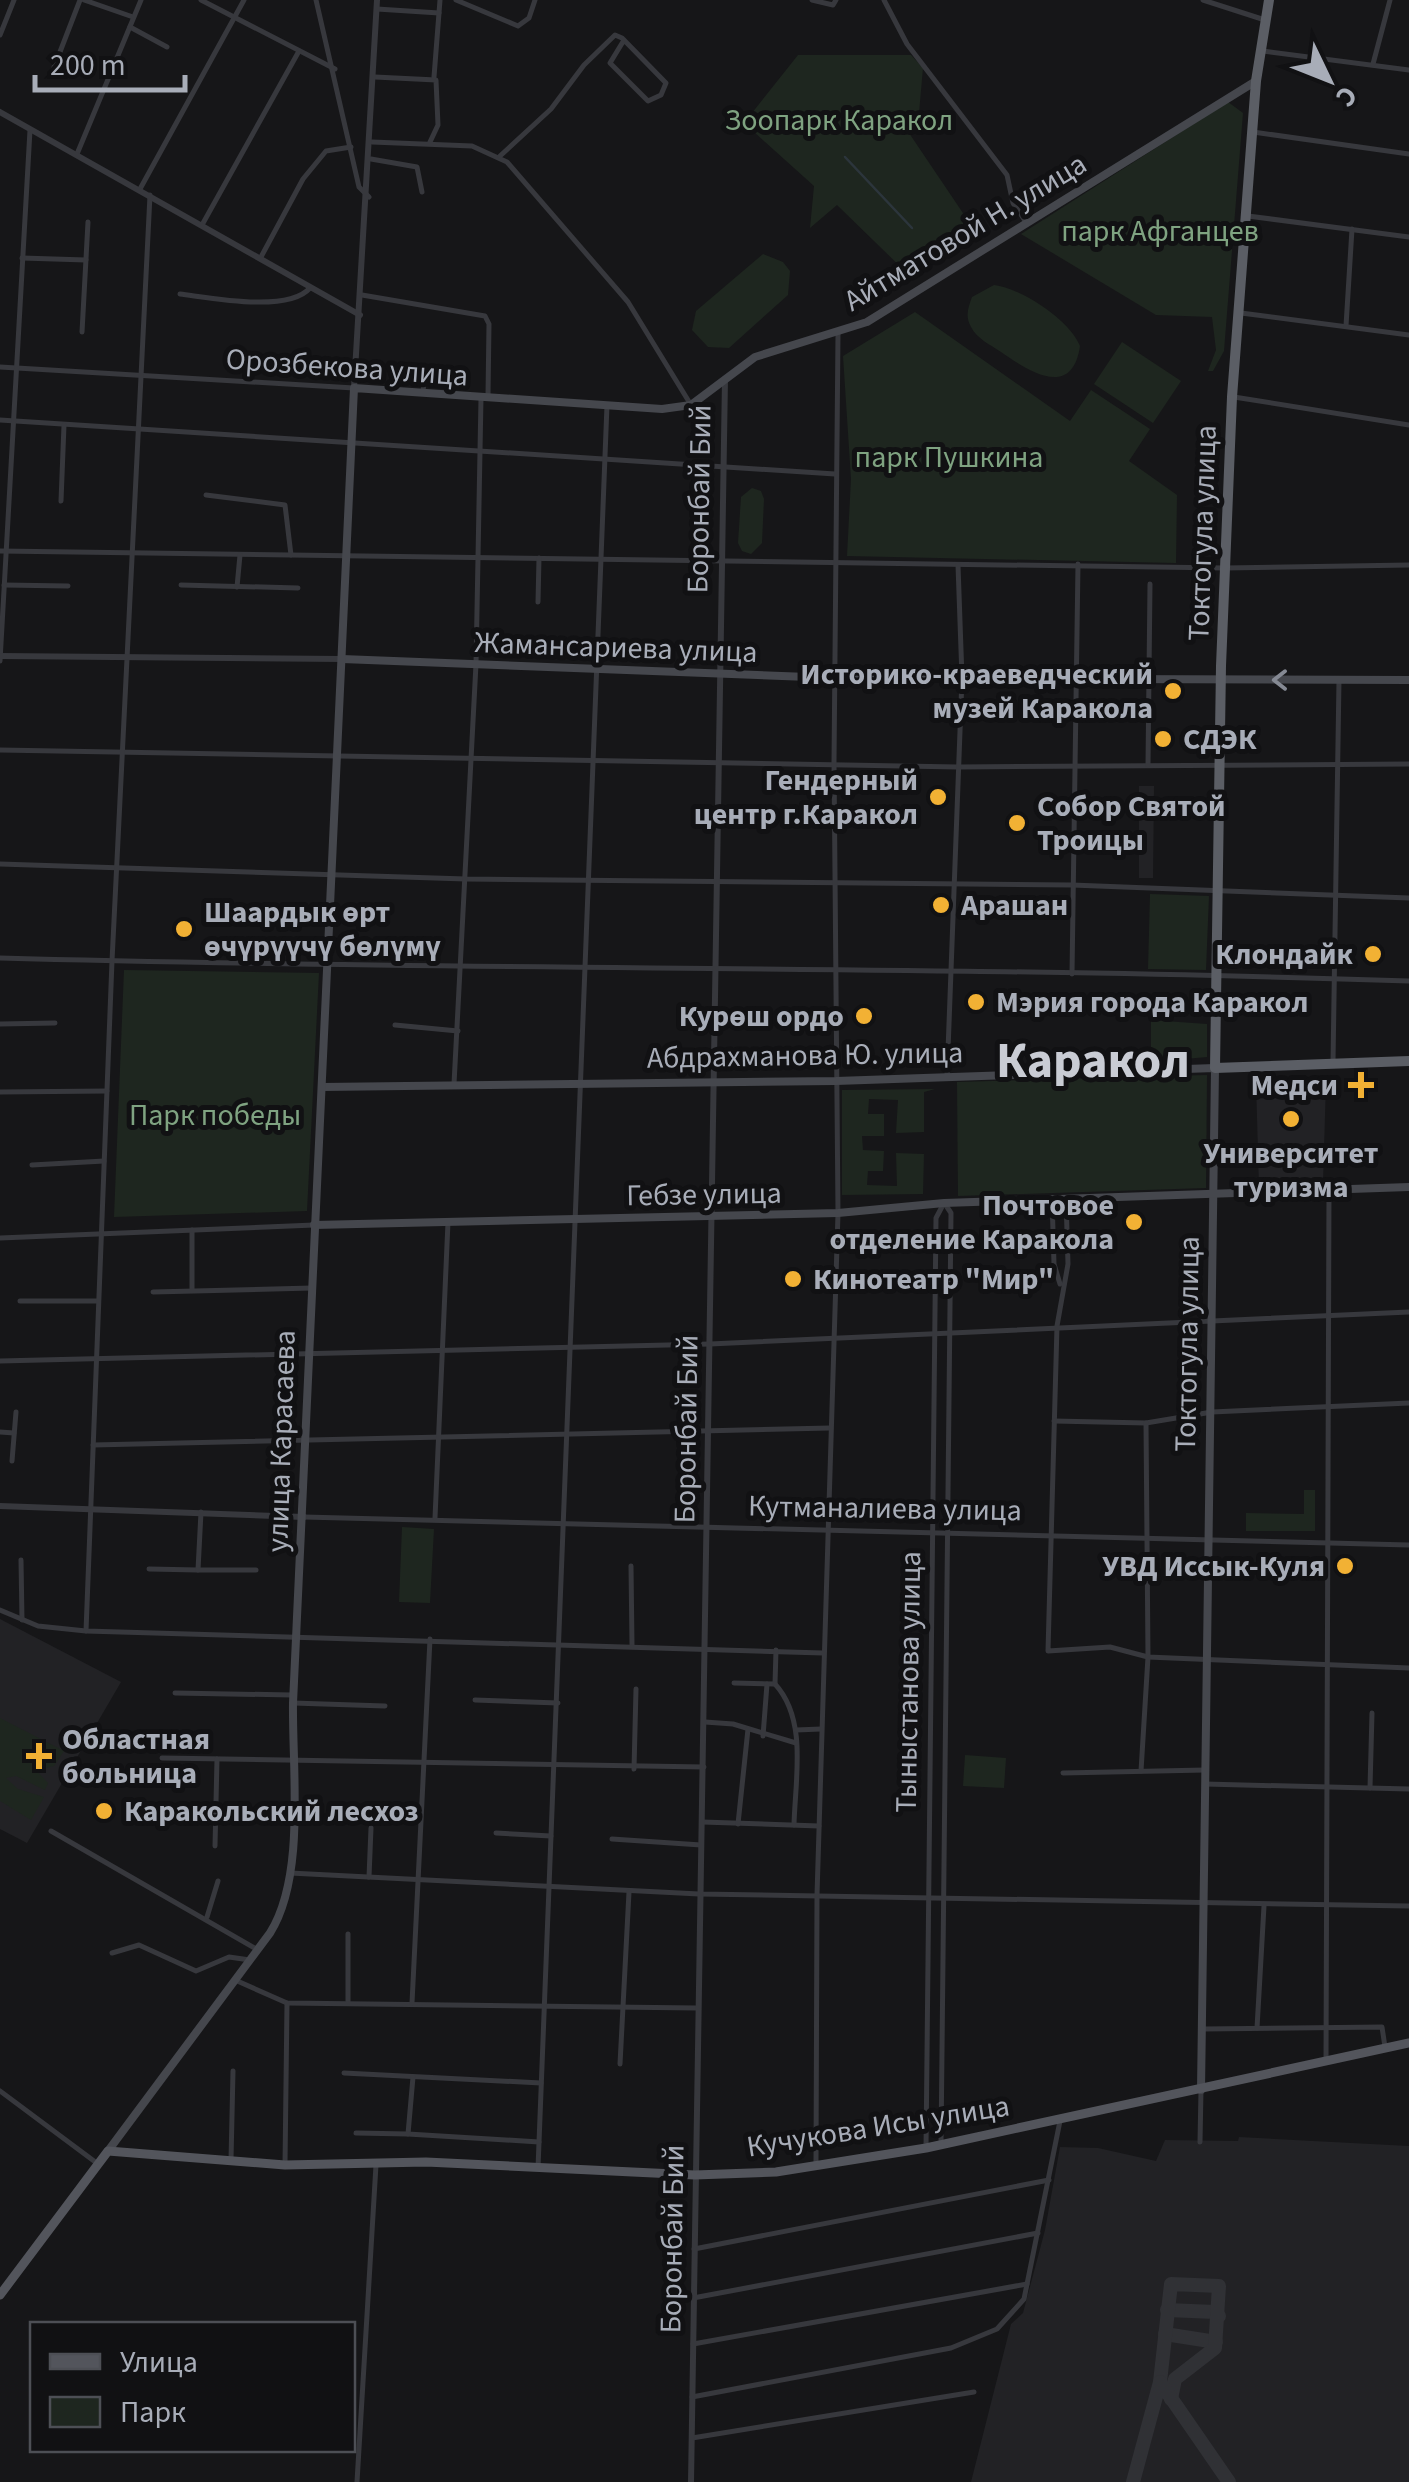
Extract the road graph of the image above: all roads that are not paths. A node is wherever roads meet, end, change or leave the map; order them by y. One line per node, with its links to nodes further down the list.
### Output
1 (14, 0): 22 (street)
2 (82, 0): 18 (street); 29 (street)
3 (140, 0): 18 (street)
4 (201, 0): 19 (street)
5 (244, 0): 19 (street)
6 (316, 0): 28 (street)
7 (440, 0): 17 (street)
8 (456, 0): 9 (street)
9 (535, 0)
10 (812, 0): 11 (street)
11 (836, 0)
12 (884, 0): 50 (street)
13 (1203, 0): 20 (street)
14 (1269, 0): 20 (highway, Токтогула улица)
15 (1390, 0): 27 (street)
16 (377, 4): 17 (street); 31 (street)
17 (439, 13): 32 (street)
18 (134, 17): 21 (street)
19 (236, 18): 26 (street); 44 (street)
20 (1265, 20): 25 (highway, Токтогула улица)
21 (130, 27): 24 (street); 40 (street)
22 (0, 36)
23 (624, 40): 23 (street); 42 (street)
24 (167, 47)
25 (1260, 50): 27 (street); 33 (highway, Токтогула улица)
26 (300, 51): 28 (street); 51 (street)
27 (1373, 64): 30 (street)
28 (335, 69): 39 (street)
29 (53, 70)
30 (1409, 70)
31 (375, 77): 32 (street); 37 (street)
32 (434, 78): 38 (street)
33 (1256, 81): 36 (highway, Токтогула улица); 50 (main road, Айтматовой Н. улица)
34 (0, 112): 35 (street)
35 (30, 128): 40 (street); 55 (street)
36 (1253, 132): 41 (street); 48 (highway, Токтогула улица)
37 (372, 142): 38 (street); 43 (street)
38 (430, 142): 42 (street)
39 (351, 148): 47 (street); 54 (street)
40 (77, 154): 44 (street)
41 (1409, 154)
42 (500, 156): 76 (street)
43 (371, 159): 45 (street); 47 (street)
44 (140, 189): 46 (street)
45 (422, 192)
46 (150, 195): 51 (street); 69 (street)
47 (368, 198): 59 (street)
48 (1247, 216): 52 (street); 60 (highway, Токтогула улица)
49 (88, 222): 56 (street)
50 (1028, 224): 64 (main road, Айтматовой Н. улица)
51 (202, 225): 54 (street)
52 (1352, 229): 53 (street); 62 (street)
53 (1409, 237)
54 (261, 257): 57 (street)
55 (22, 258): 56 (street); 68 (street)
56 (86, 260): 63 (street)
57 (310, 288): 58 (street); 61 (street)
58 (180, 294)
59 (362, 295): 61 (street); 74 (street)
60 (1240, 313): 62 (street); 73 (highway, Токтогула улица)
61 (360, 315): 71 (street)
62 (1346, 327): 65 (street)
63 (82, 332)
64 (838, 334): 70 (main road, Айтматовой Н. улица); 86 (street)
65 (1409, 335)
66 (425, 366): 72 (street)
67 (0, 368): 68 (street, Орозбекова улица)
68 (16, 370): 69 (street, Орозбекова улица); 78 (street)
69 (140, 377): 71 (street, Орозбекова улица); 81 (street)
70 (725, 378): 76 (main road, Айтматовой Н. улица); 85 (street, Боронбай Бий)
71 (354, 388): 72 (main road, Орозбекова улица); 82 (main road, улица Карасаева)
72 (422, 393): 74 (main road, Орозбекова улица)
73 (1232, 397): 80 (street); 102 (highway, Токтогула улица)
74 (484, 398): 75 (main road, Орозбекова улица); 83 (street)
75 (608, 405): 76 (main road, Орозбекова улица); 84 (street)
76 (692, 405)
77 (0, 420): 78 (street)
78 (13, 421): 79 (street); 89 (street)
79 (64, 425): 81 (street); 88 (street)
80 (1409, 425)
81 (138, 431): 82 (street); 90 (street)
82 (351, 446): 83 (street); 93 (main road, улица Карасаева)
83 (482, 455): 84 (street); 94 (street)
84 (605, 462): 85 (street); 96 (street)
85 (723, 468): 86 (street); 98 (street, Боронбай Бий)
86 (835, 474): 97 (street)
87 (206, 494): 92 (street)
88 (61, 501)
89 (3, 551): 90 (street); 104 (street)
90 (132, 552): 91 (street); 110 (street)
91 (240, 554): 92 (street); 107 (street)
92 (291, 554): 93 (street)
93 (350, 556): 94 (street); 112 (main road, улица Карасаева)
94 (479, 557): 95 (street); 113 (street)
95 (540, 558): 96 (street); 109 (street)
96 (602, 559): 98 (street); 114 (street)
97 (836, 562): 98 (street); 100 (street); 118 (street)
98 (720, 563): 115 (street, Боронбай Бий)
99 (1078, 564): 100 (street); 102 (street); 116 (street)
100 (958, 565): 119 (street)
101 (1409, 565): 102 (street)
102 (1225, 568): 120 (highway, Токтогула улица)
103 (1150, 584): 117 (street)
104 (4, 585): 105 (street); 111 (street)
105 (68, 586)
106 (181, 586): 107 (street)
107 (237, 586): 108 (street)
108 (298, 588)
109 (538, 602)
110 (128, 655): 111 (street, Жамансариева улица); 112 (street, Жамансариева улица); 124 (street)
111 (0, 657)
112 (342, 659): 113 (main road, Жамансариева улица); 125 (main road, улица Карасаева)
113 (476, 664): 114 (main road, Жамансариева улица); 126 (street)
114 (597, 669): 115 (main road, Жамансариева улица); 127 (street)
115 (718, 674): 118 (main road, Жамансариева улица); 128 (street, Боронбай Бий)
116 (1078, 677): 117 (main road, Жамансариева улица); 119 (main road, Жамансариева улица); 130 (street)
117 (1149, 677): 120 (main road, Жамансариева улица); 131 (street)
118 (835, 678): 119 (main road, Жамансариева улица); 129 (street)
119 (962, 678): 135 (street)
120 (1222, 678): 121 (main road, Жамансариева улица, one-way to 120); 133 (highway, Токтогула улица)
121 (1339, 680): 122 (main road, Жамансариева улица); 134 (street)
122 (1409, 680)
123 (0, 750): 124 (street)
124 (123, 753): 125 (street); 137 (street)
125 (338, 754): 126 (street); 138 (main road, улица Карасаева)
126 (470, 758): 127 (street); 139 (street)
127 (594, 761): 128 (street); 140 (street)
128 (717, 762): 129 (street); 141 (street, Боронбай Бий)
129 (834, 762): 135 (street); 144 (street)
130 (1074, 764): 131 (street); 135 (street); 143 (street)
131 (1148, 764): 133 (street)
132 (1409, 764): 134 (street)
133 (1221, 765): 134 (street); 145 (highway, Токтогула улица)
134 (1339, 765): 146 (street)
135 (958, 766): 142 (street)
136 (0, 864): 137 (street)
137 (118, 866): 138 (street); 149 (street)
138 (334, 874): 139 (street); 150 (main road, улица Карасаева)
139 (466, 879): 140 (street); 151 (street)
140 (589, 880): 141 (street); 152 (street)
141 (714, 884): 144 (street); 153 (street, Боронбай Бий)
142 (954, 884): 143 (street); 144 (street); 155 (street)
143 (1072, 885): 145 (street); 156 (street)
144 (836, 886): 154 (street)
145 (1218, 890): 146 (street); 157 (highway, Токтогула улица)
146 (1336, 895): 147 (street); 158 (street)
147 (1409, 898)
148 (0, 958): 149 (street)
149 (112, 961): 150 (street); 173 (street)
150 (328, 963): 151 (street); 172 (main road, улица Карасаева)
151 (461, 968): 152 (street); 163 (street)
152 (585, 969): 153 (street); 169 (street)
153 (713, 970): 154 (street); 170 (street, Боронбай Бий)
154 (834, 970): 155 (street); 168 (street)
155 (951, 970): 156 (street); 167 (street)
156 (1072, 970): 157 (street)
157 (1217, 977): 158 (street); 166 (highway, Токтогула улица)
158 (1333, 979): 159 (street); 165 (street)
159 (1409, 981)
160 (55, 1023): 161 (street)
161 (0, 1024)
162 (395, 1025): 163 (street)
163 (458, 1031): 171 (street)
164 (1409, 1061): 165 (highway, Абдрахманова Ю. улица)
165 (1333, 1063): 166 (highway, Абдрахманова Ю. улица)
166 (1215, 1068): 167 (main road, Абдрахманова Ю. улица); 179 (main road, Токтогула улица)
167 (947, 1078): 168 (main road, Абдрахманова Ю. улица)
168 (836, 1081): 170 (main road, Абдрахманова Ю. улица); 183 (street)
169 (581, 1084): 170 (main road, Абдрахманова Ю. улица); 171 (main road, Абдрахманова Ю. улица); 185 (street)
170 (712, 1084): 184 (street, Боронбай Бий)
171 (454, 1086): 172 (main road, Абдрахманова Ю. улица)
172 (322, 1087): 187 (main road, улица Карасаева)
173 (107, 1091): 174 (street); 175 (street)
174 (0, 1092)
175 (104, 1161): 176 (street); 189 (street)
176 (32, 1164)
177 (1409, 1186): 178 (main road, Гебзе улица)
178 (1328, 1190): 179 (main road, Гебзе улица); 198 (street)
179 (1214, 1193): 181 (main road, Гебзе улица); 199 (main road, Токтогула улица)
180 (1052, 1198): 181 (main road, Гебзе улица); 182 (main road, Гебзе улица); 192 (street)
181 (1066, 1198): 192 (street)
182 (944, 1203): 183 (main road, Гебзе улица); 201 (street, Тыныстанова улица); 202 (street, Тыныстанова улица)
183 (838, 1213): 184 (main road, Гебзе улица); 203 (street)
184 (712, 1216): 185 (main road, Гебзе улица); 204 (street, Боронбай Бий)
185 (576, 1219): 186 (main road, Гебзе улица); 205 (street)
186 (448, 1220): 187 (main road, Гебзе улица); 206 (street)
187 (314, 1225): 188 (street, Гебзе улица); 191 (main road, улица Карасаева)
188 (192, 1230): 189 (street, Гебзе улица); 193 (street)
189 (101, 1234): 190 (street, Гебзе улица); 196 (street)
190 (0, 1238)
191 (312, 1288): 193 (street); 207 (main road, улица Карасаева)
192 (1061, 1288): 200 (street)
193 (192, 1290): 194 (street)
194 (154, 1292)
195 (20, 1301): 196 (street)
196 (98, 1301): 208 (street)
197 (1409, 1312): 198 (street)
198 (1329, 1317): 199 (street); 211 (street)
199 (1214, 1323): 200 (street); 213 (main road, Токтогула улица)
200 (1057, 1326): 201 (street); 214 (street)
201 (950, 1331): 202 (street); 234 (street, Тыныстанова улица)
202 (936, 1332): 203 (street); 233 (street, Тыныстанова улица)
203 (833, 1340): 204 (street); 216 (street)
204 (710, 1344): 205 (street); 217 (street, Боронбай Бий)
205 (570, 1348): 206 (street); 220 (street)
206 (442, 1351): 207 (street); 221 (street)
207 (310, 1353): 208 (street); 222 (main road, улица Карасаева)
208 (96, 1357): 209 (street); 223 (street)
209 (0, 1361)
210 (1409, 1403): 211 (street)
211 (1329, 1406): 213 (street); 238 (street)
212 (16, 1412): 219 (street)
213 (1212, 1412): 215 (street); 237 (main road, Токтогула улица)
214 (1054, 1421): 215 (street); 235 (street)
215 (1146, 1423): 236 (street)
216 (830, 1428): 217 (street); 232 (street)
217 (707, 1430): 220 (street); 231 (street, Боронбай Бий)
218 (0, 1432): 219 (street)
219 (14, 1432): 224 (street)
220 (567, 1433): 221 (street); 230 (street)
221 (438, 1438): 222 (street); 229 (street)
222 (308, 1440): 223 (street); 228 (main road, улица Карасаева)
223 (92, 1445): 226 (street)
224 (12, 1461)
225 (0, 1506): 226 (street, Кутманалиева улица)
226 (89, 1508): 227 (street, Кутманалиева улица); 247 (street)
227 (202, 1512): 228 (street, Кутманалиева улица); 243 (street)
228 (304, 1516): 229 (street, Кутманалиева улица); 248 (main road, улица Карасаева)
229 (435, 1518): 230 (street, Кутманалиева улица)
230 (564, 1523): 231 (street, Кутманалиева улица); 250 (street)
231 (707, 1529): 232 (street, Кутманалиева улица); 252 (street, Боронбай Бий)
232 (828, 1529): 233 (street, Кутманалиева улица); 254 (street)
233 (933, 1531): 234 (street, Кутманалиева улица); 307 (street, Тыныстанова улица)
234 (949, 1531): 235 (street, Кутманалиева улица); 308 (street, Тыныстанова улица)
235 (1052, 1533): 236 (street, Кутманалиева улица); 255 (street)
236 (1148, 1538): 237 (street, Кутманалиева улица); 255 (street)
237 (1210, 1540): 238 (street, Кутманалиева улица); 256 (main road, Токтогула улица)
238 (1331, 1542): 239 (street, Кутманалиева улица); 257 (street)
239 (1409, 1545)
240 (21, 1560): 246 (street)
241 (632, 1566): 251 (street)
242 (149, 1569): 243 (street)
243 (198, 1570): 244 (street)
244 (256, 1570)
245 (0, 1610): 246 (street)
246 (22, 1620): 247 (street)
247 (86, 1631): 248 (street)
248 (298, 1636): 249 (street); 263 (main road, улица Карасаева)
249 (430, 1639): 250 (street); 277 (street)
250 (561, 1643): 251 (street); 265 (street)
251 (632, 1645): 252 (street)
252 (708, 1646): 253 (street); 268 (street, Боронбай Бий)
253 (776, 1650): 254 (street); 260 (street)
254 (823, 1653): 269 (street)
255 (1148, 1657): 256 (street); 282 (street)
256 (1207, 1660): 257 (street); 281 (main road, Токтогула улица)
257 (1325, 1666): 258 (street); 285 (street)
258 (1409, 1668)
259 (734, 1684): 260 (street)
260 (771, 1684): 271 (street); 272 (street)
261 (636, 1689): 280 (street)
262 (175, 1693): 263 (street)
263 (294, 1699): 266 (street); 276 (main road, улица Карасаева)
264 (475, 1700): 265 (street)
265 (558, 1703): 278 (street)
266 (384, 1706)
267 (1372, 1713): 286 (street)
268 (705, 1722): 270 (street); 279 (street, Боронбай Бий)
269 (821, 1728): 271 (street); 291 (street)
270 (748, 1730): 272 (street); 289 (street)
271 (796, 1730): 273 (street)
272 (763, 1736): 273 (street)
273 (796, 1743): 290 (street)
274 (162, 1758): 275 (street)
275 (218, 1759): 276 (street); 298 (street)
276 (292, 1762): 277 (street); 299 (main road, улица Карасаева)
277 (424, 1763): 278 (street); 302 (street)
278 (554, 1766): 280 (street); 295 (street)
279 (704, 1767): 280 (street); 288 (street, Боронбай Бий)
280 (634, 1769)
281 (1206, 1770): 282 (street); 284 (main road, Токтогула улица)
282 (1141, 1771): 283 (street)
283 (1062, 1772)
284 (1205, 1784): 285 (street); 309 (main road, Токтогула улица)
285 (1325, 1786): 286 (street); 311 (street)
286 (1370, 1788): 287 (street)
287 (1409, 1788)
288 (702, 1822): 289 (street); 297 (street, Боронбай Бий)
289 (738, 1824): 290 (street)
290 (794, 1825): 291 (street)
291 (819, 1826): 306 (street)
292 (372, 1828): 300 (street)
293 (52, 1831): 313 (street)
294 (496, 1833): 295 (street)
295 (551, 1836): 303 (street)
296 (612, 1839): 297 (street)
297 (701, 1845): 305 (street, Боронбай Бий)
298 (215, 1846)
299 (290, 1873): 300 (street); 315 (main road, улица Карасаева)
300 (370, 1878): 302 (street)
301 (218, 1881): 313 (street)
302 (418, 1882): 303 (street); 320 (street)
303 (549, 1886): 304 (street); 322 (street)
304 (629, 1891): 305 (street); 323 (street)
305 (700, 1894): 306 (street); 324 (street, Боронбай Бий)
306 (817, 1895): 307 (street); 350 (street)
307 (926, 1899): 308 (street); 344 (street, Тыныстанова улица)
308 (942, 1899): 309 (street); 343 (street, Тыныстанова улица)
309 (1204, 1903): 310 (street); 327 (main road, Токтогула улица)
310 (1264, 1906): 311 (street); 326 (street)
311 (1324, 1906): 312 (street); 325 (street)
312 (1409, 1906)
313 (207, 1917): 315 (street)
314 (348, 1934): 319 (street)
315 (258, 1950): 317 (main road, улица Карасаева)
316 (112, 1953): 317 (street)
317 (250, 1960): 318 (main road, улица Карасаева)
318 (235, 1980): 321 (street); 345 (main road, улица Карасаева)
319 (348, 2002): 320 (street); 321 (street)
320 (412, 2002): 322 (street)
321 (287, 2003): 349 (street)
322 (544, 2005): 323 (street); 335 (street)
323 (623, 2007): 324 (street); 330 (street)
324 (697, 2008): 352 (street, Боронбай Бий)
325 (1324, 2027): 326 (street); 329 (street); 331 (street)
326 (1257, 2028): 327 (street)
327 (1203, 2030): 336 (main road, Токтогула улица)
328 (1409, 2043): 329 (main road, Кучукова Исы улица)
329 (1386, 2050): 331 (main road, Кучукова Исы улица)
330 (620, 2064)
331 (1326, 2064): 336 (main road, Кучукова Исы улица)
332 (233, 2071): 346 (street)
333 (344, 2073): 334 (street)
334 (412, 2076): 335 (street); 340 (street)
335 (542, 2082): 341 (street)
336 (1200, 2090): 338 (main road, Кучукова Исы улица); 342 (street)
337 (0, 2092): 348 (street)
338 (1060, 2120): 343 (main road, Кучукова Исы улица); 353 (street)
339 (356, 2133): 340 (street)
340 (408, 2134): 341 (street)
341 (539, 2142): 351 (street)
342 (1200, 2142)
343 (941, 2144): 344 (main road, Кучукова Исы улица)
344 (926, 2148): 350 (main road, Кучукова Исы улица)
345 (108, 2151): 346 (main road, Кучукова Исы улица); 348 (main road, улица Карасаева)
346 (231, 2160): 349 (main road, Кучукова Исы улица)
347 (376, 2162): 349 (main road, Кучукова Исы улица); 351 (main road, Кучукова Исы улица); 363 (street)
348 (98, 2164): 357 (main road, улица Карасаева)
349 (285, 2164)
350 (816, 2164): 352 (main road, Кучукова Исы улица)
351 (538, 2168): 352 (main road, Кучукова Исы улица)
352 (695, 2175): 355 (street, Боронбай Бий)
353 (1050, 2180): 354 (street); 355 (street)
354 (1038, 2233): 356 (street); 358 (street)
355 (694, 2249): 358 (street, Боронбай Бий)
356 (1027, 2284): 359 (street); 361 (street)
357 (0, 2295)
358 (693, 2298): 359 (street, Боронбай Бий)
359 (693, 2344): 361 (street, Боронбай Бий)
360 (974, 2392): 362 (street)
361 (692, 2396): 362 (street, Боронбай Бий)
362 (692, 2438): 364 (street, Боронбай Бий)
363 (356, 2482)
364 (691, 2482)

